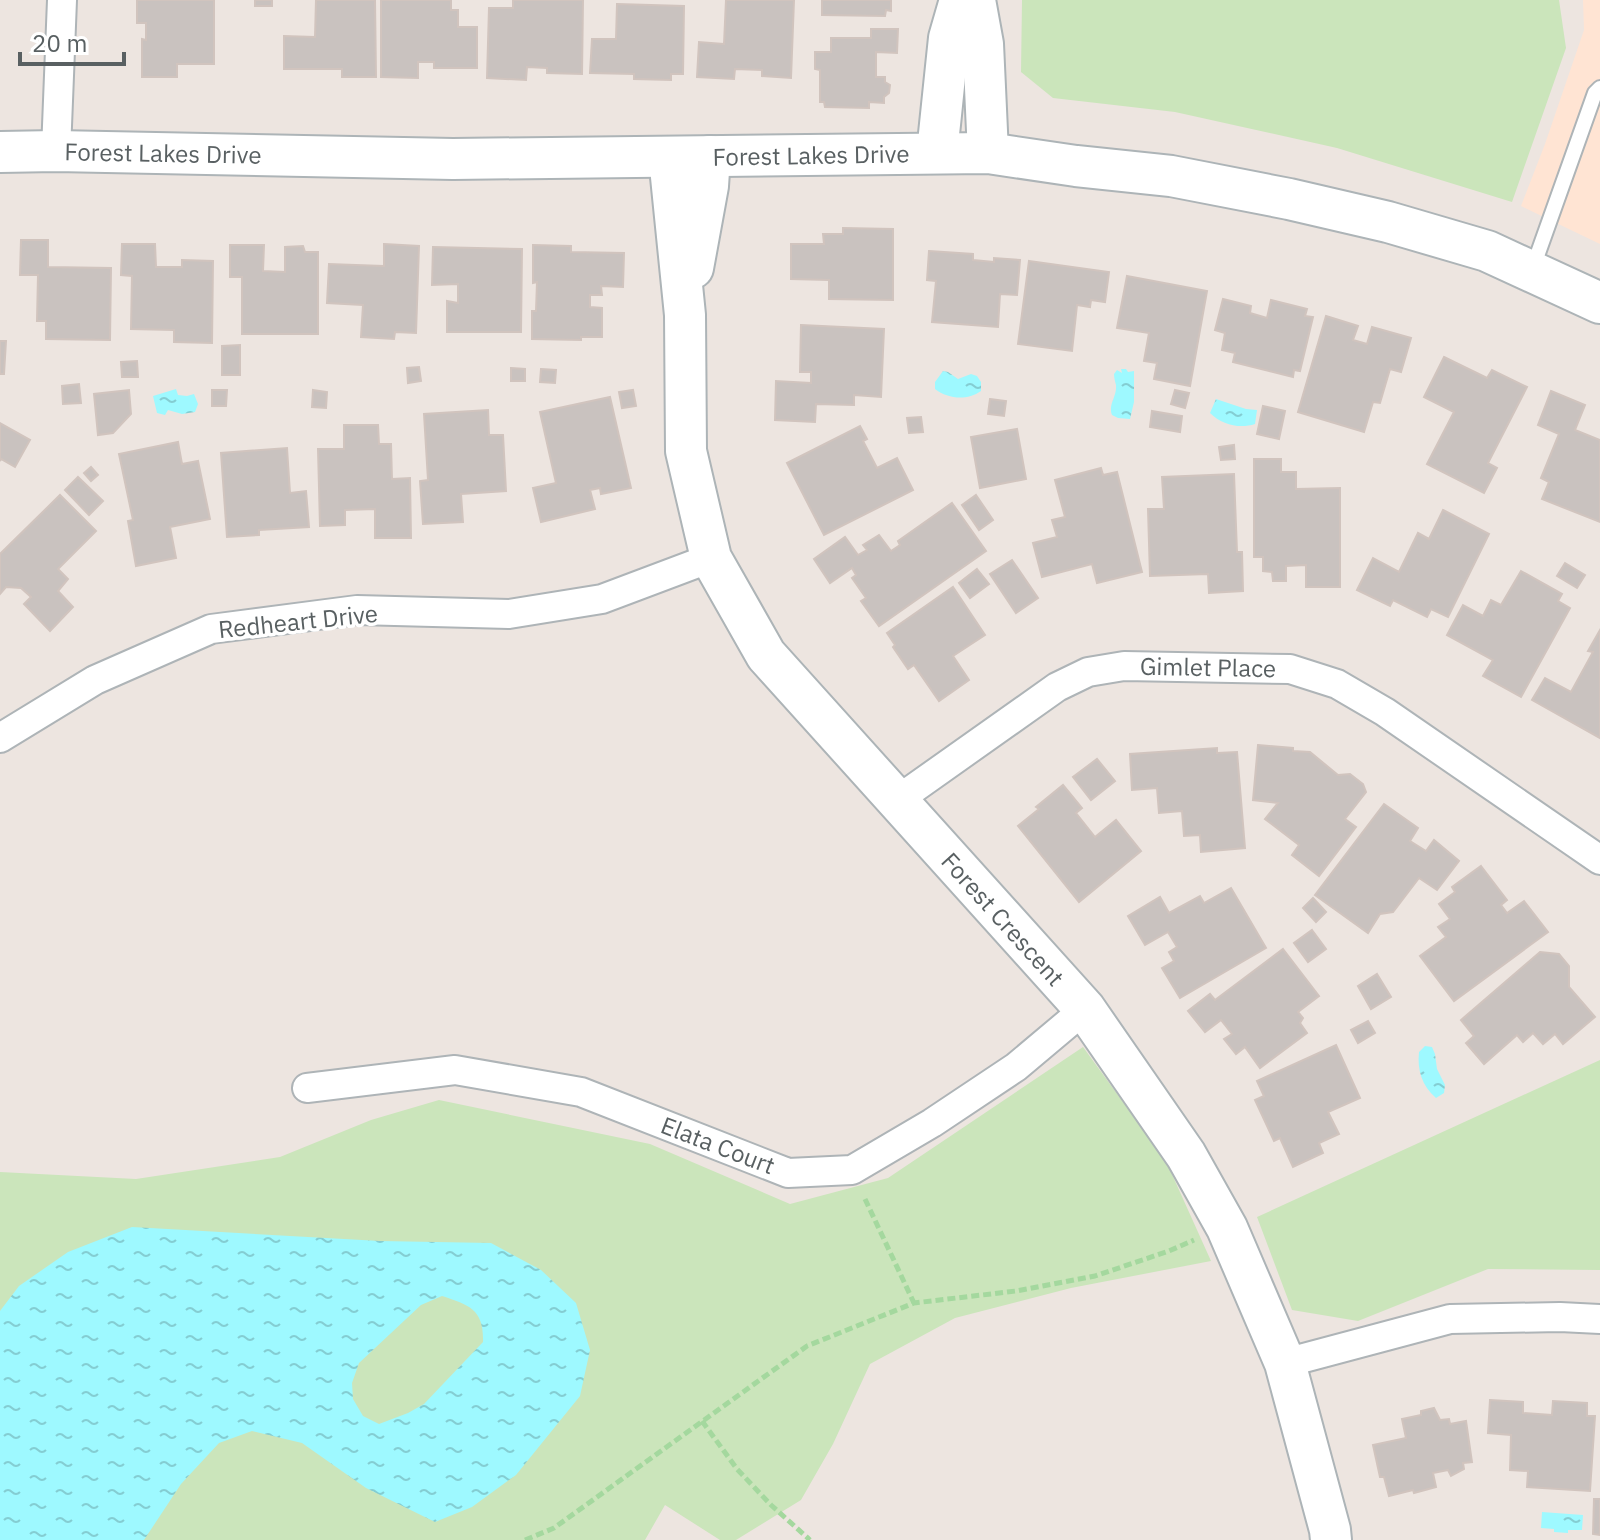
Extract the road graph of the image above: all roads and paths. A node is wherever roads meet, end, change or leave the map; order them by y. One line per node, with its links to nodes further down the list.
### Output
1 (62, 0): 5 (street)
2 (960, 0): 7 (street)
3 (975, 0): 8 (street)
4 (1600, 88): 11 (lane)
5 (56, 151): 6 (street, Forest Lakes Drive); 10 (street, Forest Lakes Drive)
6 (0, 152)
7 (937, 153): 8 (street, Forest Lakes Drive); 9 (street, Forest Lakes Drive)
8 (988, 153): 11 (street, Forest Lakes Drive)
9 (710, 156): 10 (street, Forest Lakes Drive); 13 (street, Forest Crescent)
10 (669, 157): 13 (street, Forest Crescent)
11 (1532, 270): 12 (street, Forest Lakes Drive)
12 (1600, 303)
13 (685, 315): 14 (street, Forest Crescent)
14 (711, 558): 15 (street, Redheart Drive); 16 (street, Forest Crescent)
15 (0, 738)
16 (896, 801): 17 (street, Gimlet Place); 18 (street, Forest Crescent)
17 (1600, 860)
18 (1085, 1009): 20 (street, Elata Court); 24 (street, Forest Crescent)
19 (307, 1088): 20 (street, Elata Court)
20 (852, 1170): 22 (path)
21 (1196, 1239): 22 (path)
22 (914, 1303): 25 (path)
23 (1600, 1319): 24 (street)
24 (1285, 1363): 28 (street, Forest Crescent)
25 (702, 1421): 26 (path); 27 (path)
26 (525, 1540)
27 (810, 1540)
28 (1331, 1540)

